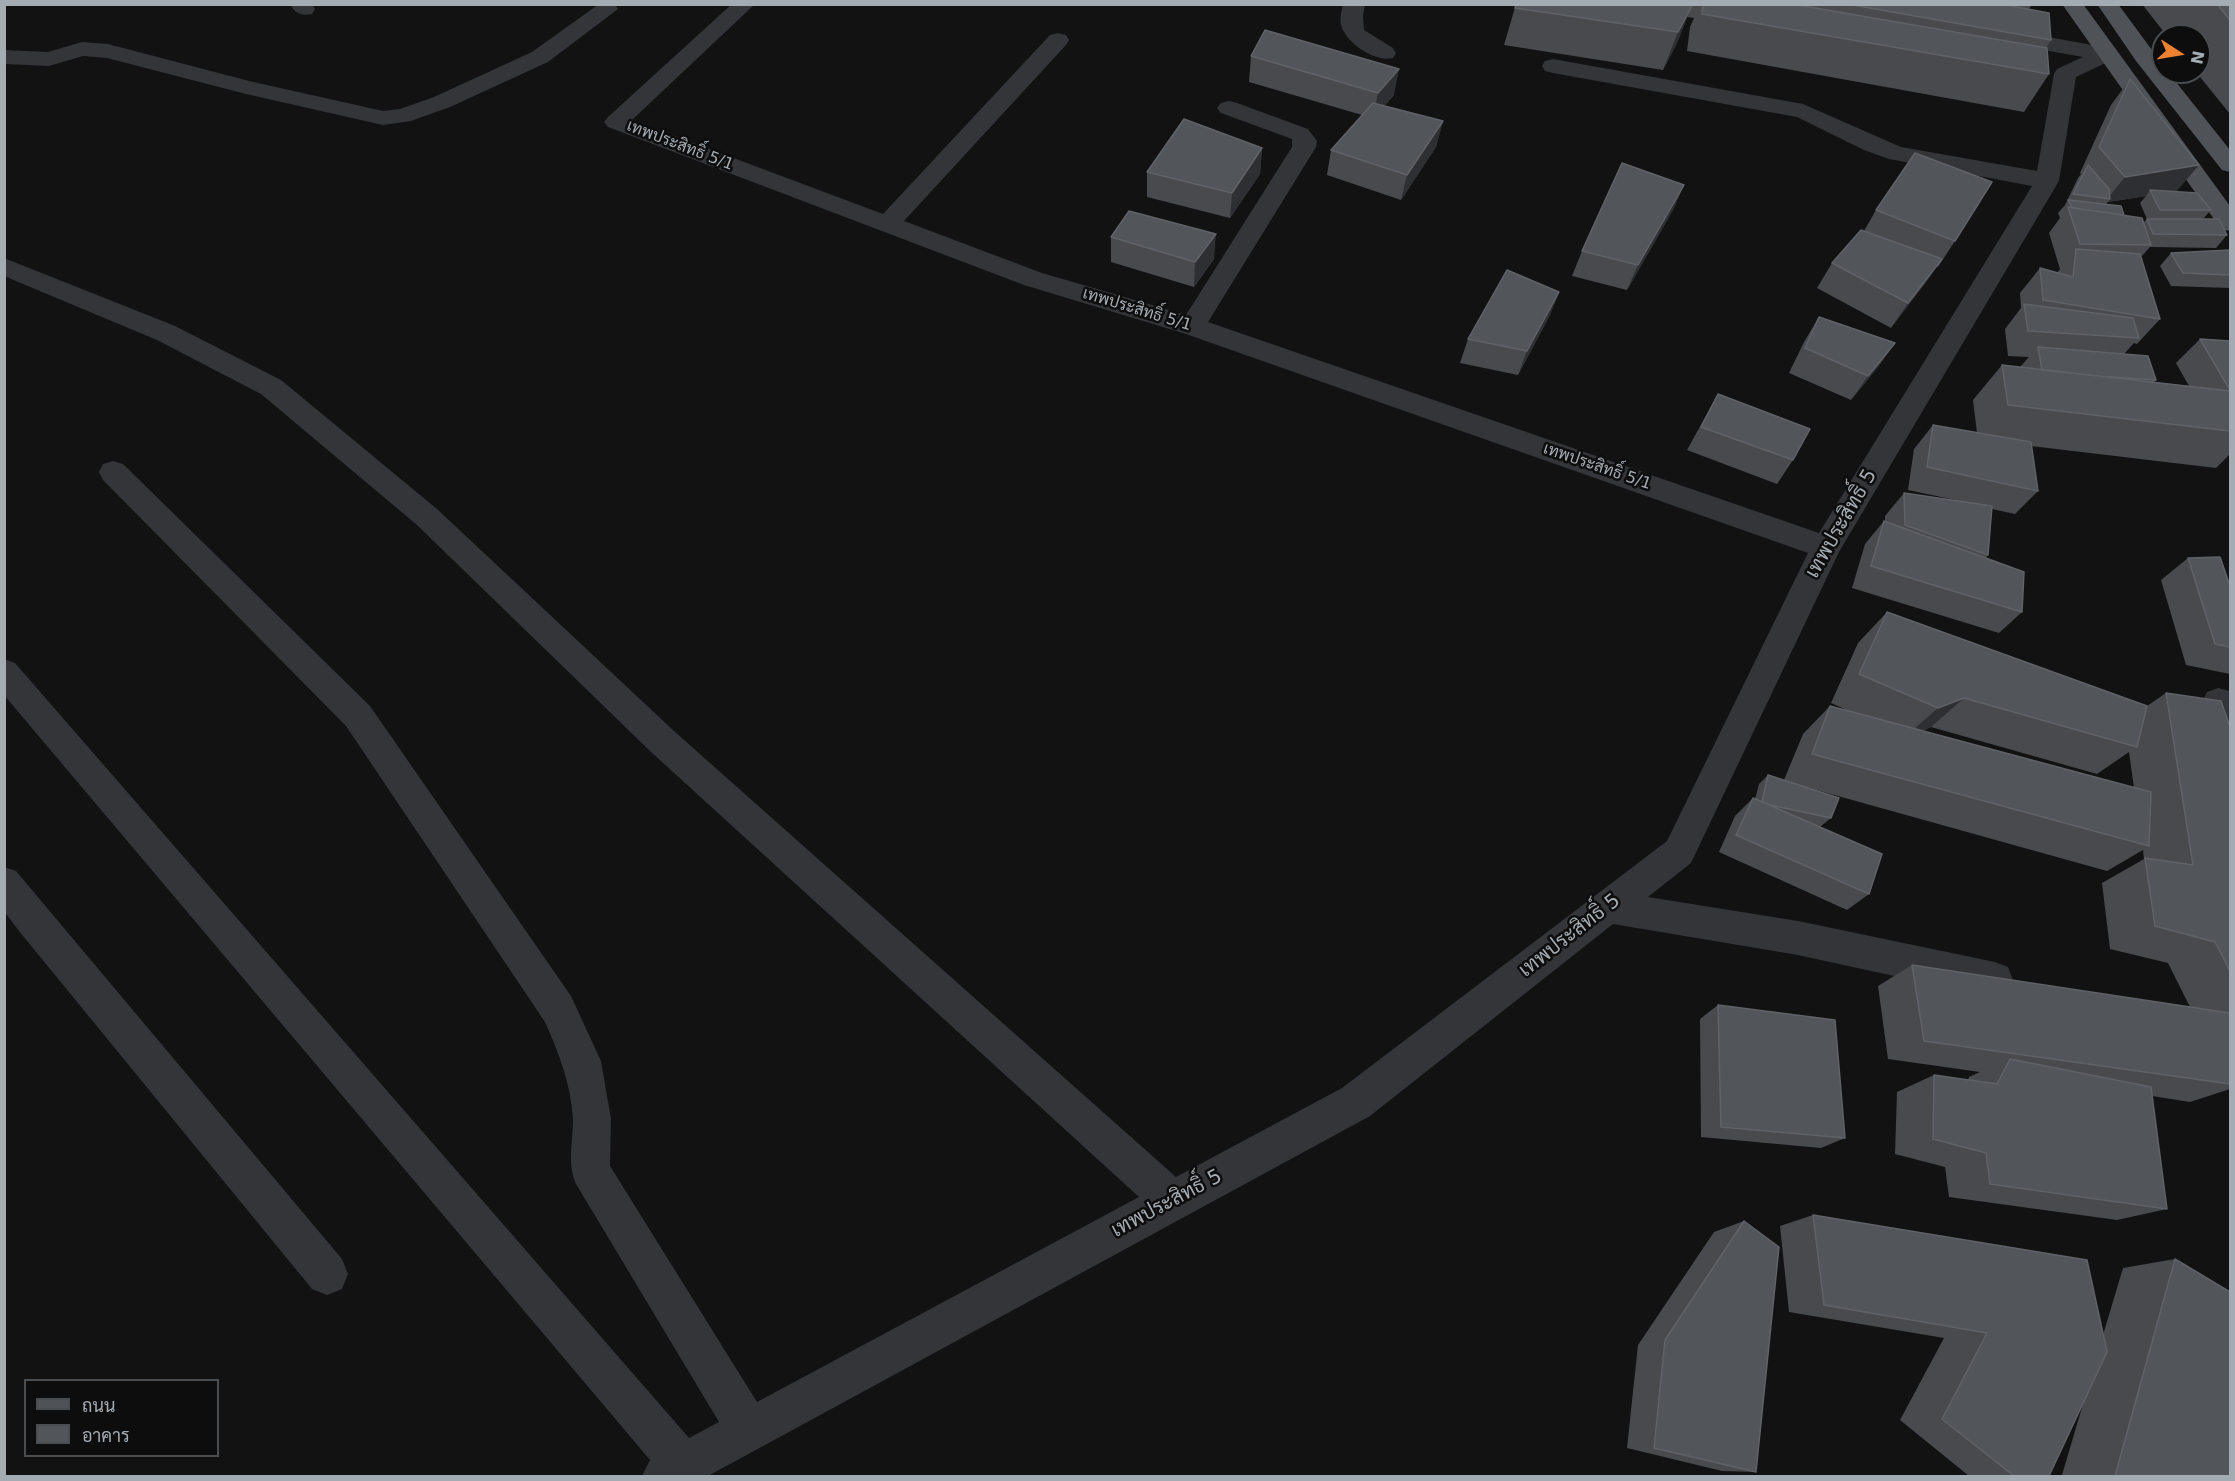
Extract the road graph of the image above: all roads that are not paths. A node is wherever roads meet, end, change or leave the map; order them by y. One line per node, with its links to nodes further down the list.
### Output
1 (745, 4): 16 (street, เทพประสิทธิ์ 5/1)
2 (1353, 4): 8 (street)
3 (2072, 4): 9 (main road)
4 (2108, 4): 13 (main road)
5 (607, 9): 10 (street)
6 (1989, 33): 9 (street)
7 (1058, 40): 16 (street)
8 (1385, 53)
9 (2106, 54): 14 (street, เทพประสิทธิ์ 5); 15 (main road)
10 (4, 57)
11 (1552, 66): 14 (street)
12 (1229, 108): 18 (street)
13 (2230, 165)
14 (2047, 181): 20 (street, เทพประสิทธิ์ 5)
15 (2230, 223)
16 (888, 224): 18 (street, เทพประสิทธิ์ 5/1)
17 (4, 266): 27 (street)
18 (1192, 326): 20 (street, เทพประสิทธิ์ 5/1)
19 (114, 472): 29 (street)
20 (1826, 547): 25 (street, เทพประสิทธิ์ 5)
21 (4, 672): 30 (street)
22 (2230, 705): 23 (street)
23 (2230, 726)
24 (4, 883): 28 (street)
25 (1608, 907): 26 (street); 27 (street, เทพประสิทธิ์ 5)
26 (2028, 987)
27 (1173, 1201): 29 (street, เทพประสิทธิ์ 5)
28 (327, 1274)
29 (749, 1430): 30 (street, เทพประสิทธิ์ 5)
30 (674, 1471)

